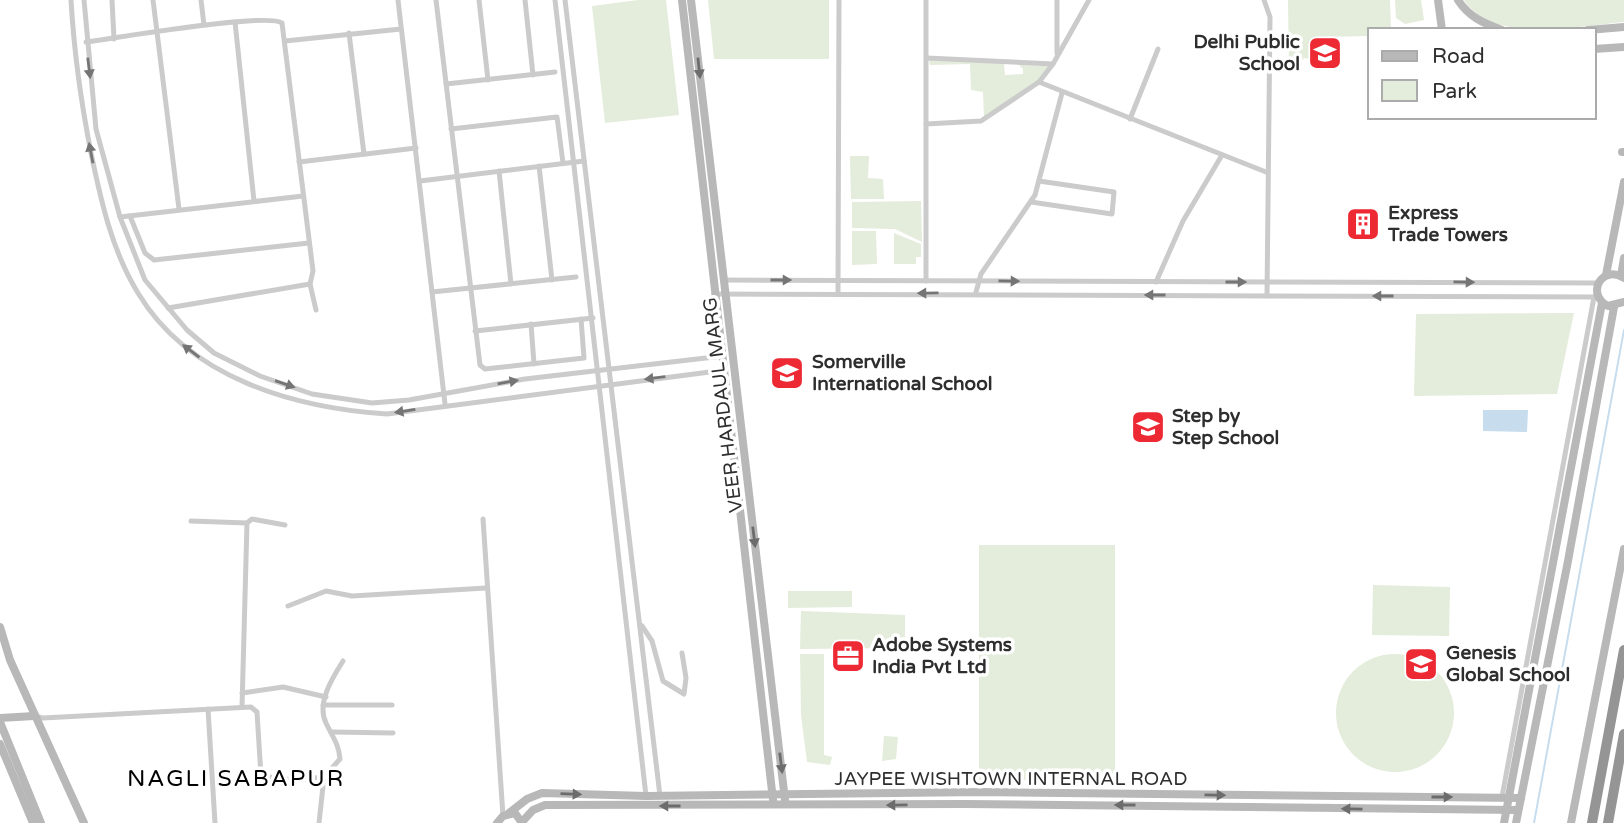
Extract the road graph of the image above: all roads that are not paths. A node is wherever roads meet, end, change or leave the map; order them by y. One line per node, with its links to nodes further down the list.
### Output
1 (71, 0): 71 (street, one-way to 1)
2 (84, 0): 32 (street)
3 (112, 0): 30 (street)
4 (153, 0): 29 (street)
5 (201, 0): 22 (street)
6 (398, 0): 26 (street)
7 (436, 0): 43 (street)
8 (479, 0): 41 (street)
9 (525, 0): 40 (street)
10 (555, 0): 54 (street)
11 (565, 0): 51 (street)
12 (681, 0): 76 (street, VEER HARDAUL MARG)
13 (691, 0): 77 (street, VEER HARDAUL MARG, one-way to 77)
14 (839, 0): 78 (street)
15 (926, 0): 37 (street)
16 (1057, 0): 36 (street)
17 (1089, 0): 36 (street)
18 (1264, 0): 57 (street)
19 (1438, 0): 24 (street)
20 (1458, 0): 25 (street)
21 (235, 22): 22 (street); 31 (street); 63 (street)
22 (204, 26): 29 (street)
23 (1624, 27): 27 (street)
24 (1442, 28)
25 (1497, 28)
26 (401, 29): 28 (street); 48 (street)
27 (1596, 29)
28 (349, 33): 31 (street); 49 (street)
29 (155, 34): 30 (street); 65 (street)
30 (114, 38): 32 (street)
31 (285, 41): 52 (street)
32 (86, 42): 67 (street, one-way to 67)
33 (1624, 47): 35 (street)
34 (1158, 48): 45 (street)
35 (1596, 49)
36 (1057, 56): 38 (street)
37 (927, 58): 38 (street); 46 (street)
38 (1053, 64): 42 (street)
39 (555, 72): 40 (street)
40 (533, 75): 41 (street)
41 (488, 79): 43 (street)
42 (1039, 82): 44 (street); 46 (street)
43 (446, 84): 47 (street)
44 (1062, 93): 45 (street); 60 (street)
45 (1130, 119): 50 (street)
46 (926, 124): 80 (street)
47 (451, 130): 53 (street); 58 (street)
48 (416, 148): 49 (street); 59 (street)
49 (364, 154): 52 (street)
50 (1222, 155): 57 (street); 81 (street)
51 (584, 161): 54 (street); 106 (street)
52 (299, 162): 62 (street)
53 (563, 163): 54 (street); 55 (street)
54 (573, 163): 98 (street)
55 (539, 166): 56 (street); 75 (street)
56 (499, 171): 58 (street); 84 (street)
57 (1266, 172): 82 (street)
58 (457, 177): 59 (street); 86 (street)
59 (420, 181): 87 (street)
60 (1039, 181): 64 (street); 64 (street)
61 (1624, 182): 72 (street)
62 (303, 195): 63 (street); 68 (street)
63 (254, 201): 65 (street)
64 (1031, 202): 79 (street)
65 (179, 209): 66 (street)
66 (130, 216): 67 (street); 68 (street)
67 (120, 217): 70 (street)
68 (309, 243): 83 (street)
69 (1624, 258): 74 (street)
70 (140, 267): 71 (street); 96 (street)
71 (128, 272): 112 (street, one-way to 71)
72 (1606, 275): 74 (street); 85 (street)
73 (576, 277): 75 (street)
74 (1622, 277)
75 (552, 280): 84 (street)
76 (713, 280): 77 (street); 89 (street, VEER HARDAUL MARG)
77 (723, 280): 78 (street, one-way to 78); 90 (street, VEER HARDAUL MARG)
78 (838, 280): 80 (street); 91 (street)
79 (977, 280): 80 (street); 81 (street, one-way to 81); 88 (street)
80 (926, 281)
81 (1156, 282): 82 (street, one-way to 82)
82 (1267, 282): 85 (street, one-way to 85); 92 (street)
83 (310, 284): 96 (street); 97 (street)
84 (512, 284): 86 (street)
85 (1598, 284): 93 (street)
86 (470, 289): 87 (street); 101 (street)
87 (432, 292): 111 (street)
88 (976, 292): 91 (street, one-way to 91); 92 (street, one-way to 88)
89 (715, 293): 90 (street); 103 (street, VEER HARDAUL MARG)
90 (725, 294): 91 (street); 102 (street, VEER HARDAUL MARG)
91 (838, 294)
92 (1267, 296): 93 (street, one-way to 92)
93 (1598, 299): 95 (street); 142 (street)
94 (1624, 302): 95 (street)
95 (1614, 307): 143 (street)
96 (168, 308): 111 (street, one-way to 111)
97 (316, 310)
98 (593, 318): 99 (street); 108 (street)
99 (581, 319): 100 (street); 104 (street)
100 (531, 324): 101 (street); 104 (street)
101 (475, 331): 104 (street)
102 (732, 355): 103 (street); 105 (street, VEER HARDAUL MARG)
103 (721, 357): 106 (street); 107 (street, VEER HARDAUL MARG)
104 (534, 364)
105 (734, 369): 107 (street); 141 (street, VEER HARDAUL MARG, one-way to 141)
106 (609, 370): 108 (street); 109 (street)
107 (723, 370): 109 (street, one-way to 109); 140 (street, VEER HARDAUL MARG)
108 (599, 371): 110 (street); 111 (street, one-way to 108)
109 (611, 383): 110 (street); 120 (street)
110 (601, 384): 112 (street); 138 (street)
111 (443, 394): 112 (street)
112 (445, 404)
113 (483, 519): 118 (street)
114 (191, 522): 115 (street)
115 (247, 523): 116 (street); 125 (street)
116 (285, 525)
117 (1624, 549): 157 (street)
118 (486, 588): 119 (street); 148 (street)
119 (288, 606)
120 (640, 624): 123 (street); 139 (street)
121 (0, 627): 131 (street)
122 (1624, 650): 158 (highway)
123 (682, 653)
124 (343, 661): 126 (street)
125 (242, 693): 126 (street); 129 (street)
126 (326, 697): 127 (street)
127 (323, 705): 128 (street); 133 (street)
128 (392, 705)
129 (242, 707): 130 (street); 137 (street)
130 (208, 709): 131 (street); 153 (street)
131 (34, 716): 132 (street); 152 (street)
132 (0, 720): 151 (street)
133 (332, 732): 134 (street); 137 (street)
134 (393, 733)
135 (1624, 734): 159 (highway)
136 (0, 744): 150 (street)
137 (324, 777): 154 (street)
138 (646, 796): 139 (street, JAYPEE WISHTOWN INTERNAL ROAD); 148 (street, JAYPEE WISHTOWN INTERNAL ROAD, one-way to 138)
139 (660, 796): 140 (street, JAYPEE WISHTOWN INTERNAL ROAD)
140 (773, 796): 141 (street, JAYPEE WISHTOWN INTERNAL ROAD); 144 (street, VEER HARDAUL MARG)
141 (785, 796): 142 (street, JAYPEE WISHTOWN INTERNAL ROAD, one-way to 142); 145 (street, VEER HARDAUL MARG)
142 (1505, 797): 143 (street, JAYPEE WISHTOWN INTERNAL ROAD); 146 (street)
143 (1521, 797): 147 (street)
144 (774, 806): 145 (street, JAYPEE WISHTOWN INTERNAL ROAD); 149 (street, JAYPEE WISHTOWN INTERNAL ROAD, one-way to 149)
145 (787, 807): 146 (street, JAYPEE WISHTOWN INTERNAL ROAD, one-way to 145)
146 (1506, 808): 147 (street, JAYPEE WISHTOWN INTERNAL ROAD); 155 (street)
147 (1518, 810): 156 (street)
148 (503, 817): 149 (street, JAYPEE WISHTOWN INTERNAL ROAD)
149 (522, 822)
150 (33, 823)
151 (41, 823)
152 (84, 823)
153 (215, 823)
154 (318, 823)
155 (1504, 823)
156 (1516, 823)
157 (1571, 823)
158 (1592, 823)
159 (1608, 823)

